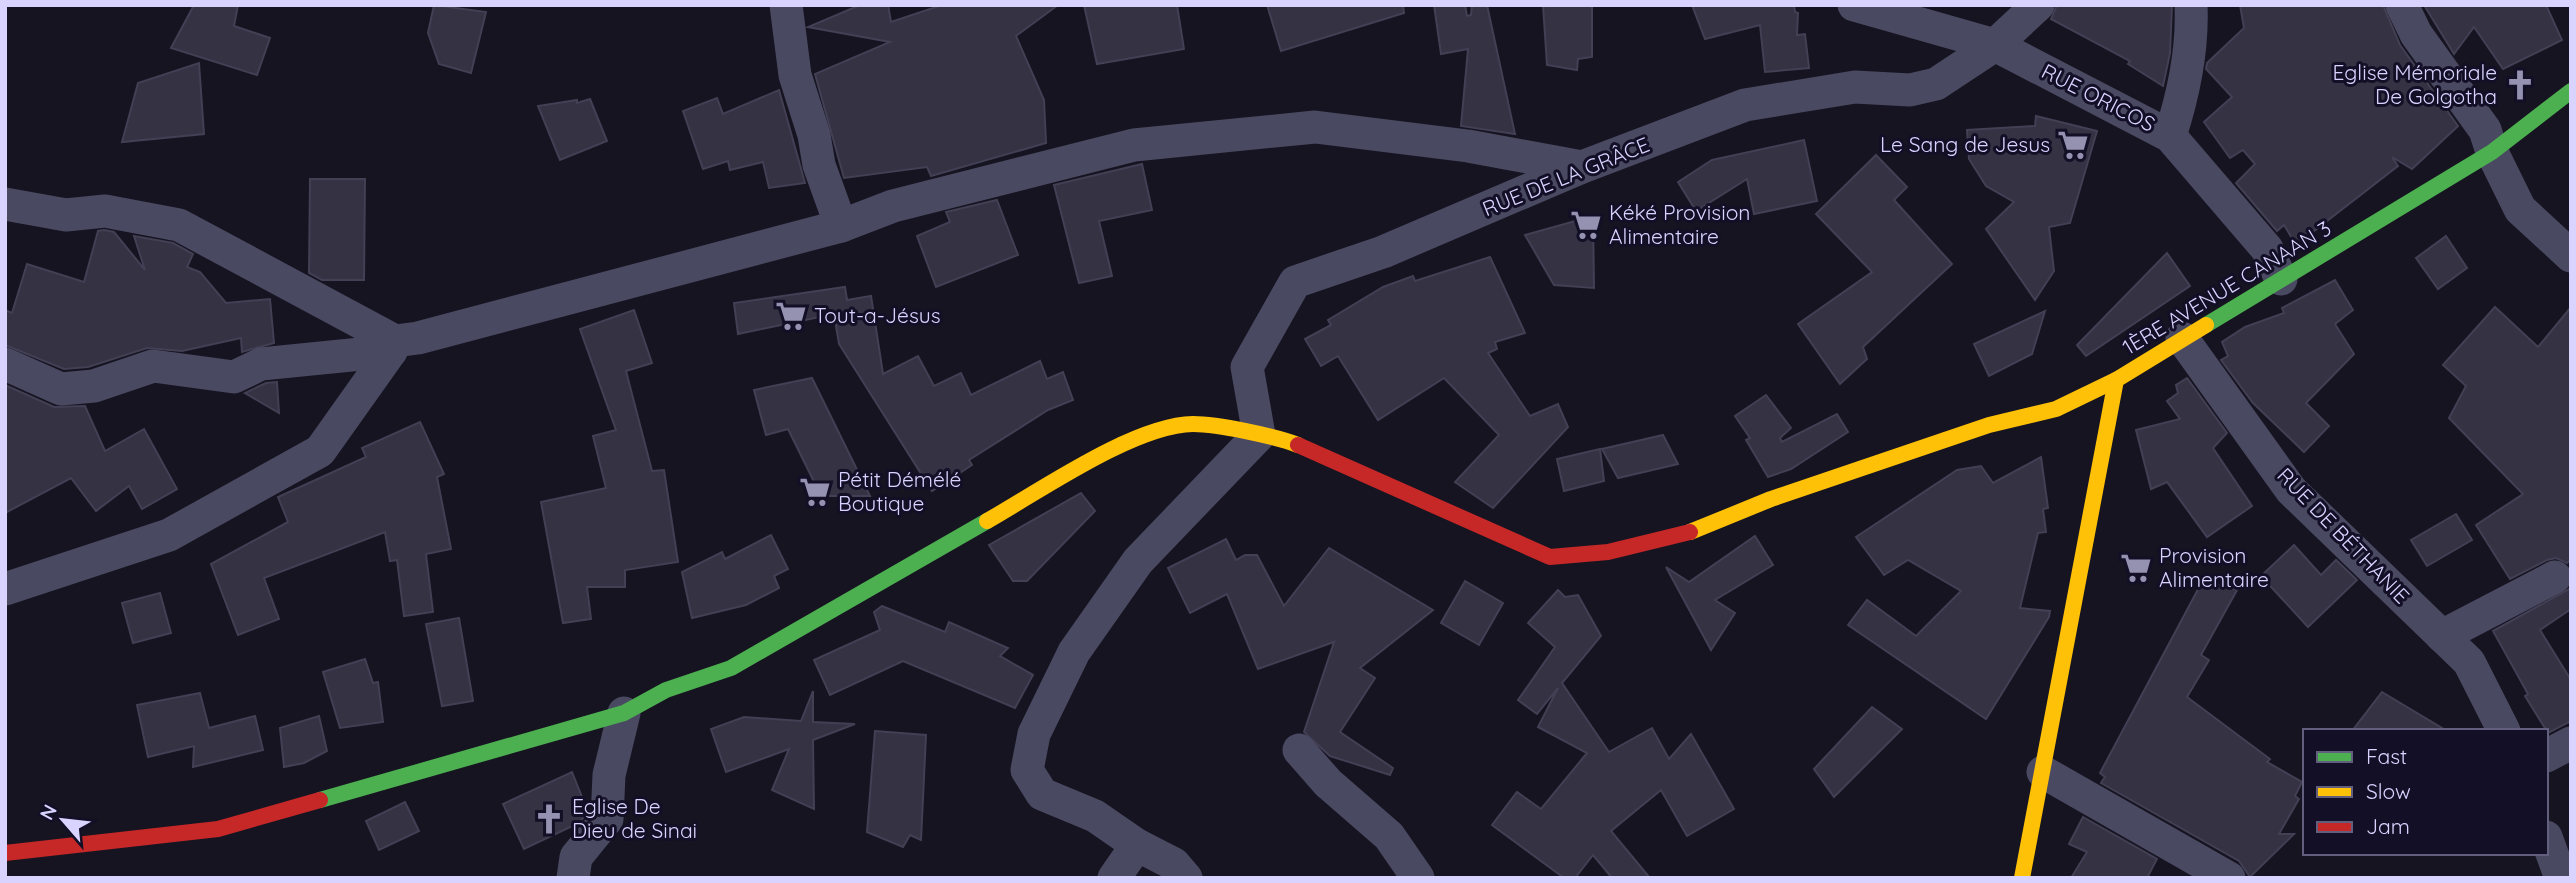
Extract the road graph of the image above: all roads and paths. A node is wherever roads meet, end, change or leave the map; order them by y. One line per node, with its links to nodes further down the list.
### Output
1 (786, 5): 12 (street)
2 (1854, 5): 6 (street, RUE ORICOS)
3 (2038, 5): 6 (street, RUE DE LA GRÂCE)
4 (2191, 5): 8 (street)
5 (2402, 5): 9 (street)
6 (1996, 45): 8 (street, RUE ORICOS); 10 (street, RUE DE LA GRÂCE)
7 (2571, 91): 9 (street, 1ÈRE AVENUE CANAAN 3)
8 (2170, 136): 14 (street, RUE ORICOS)
9 (2492, 152): 13 (street); 14 (street, 1ÈRE AVENUE CANAAN 3)
10 (1582, 167): 12 (street); 19 (street, RUE DE LA GRÂCE)
11 (5, 204): 16 (street)
12 (841, 226): 16 (street)
13 (2571, 256)
14 (2281, 279): 15 (street, 1ÈRE AVENUE CANAAN 3)
15 (2182, 338): 18 (street, 1ÈRE AVENUE CANAAN 3); 22 (street, RUE DE BÉTHANIE)
16 (393, 346): 17 (street); 21 (street)
17 (5, 364)
18 (2116, 380): 19 (street); 28 (street, 1ÈRE AVENUE CANAAN 3)
19 (1259, 435): 23 (street); 30 (street)
20 (2555, 577): 22 (street)
21 (5, 589)
22 (2442, 636): 24 (street, RUE DE BÉTHANIE)
23 (624, 713): 31 (street); 32 (street)
24 (2503, 729)
25 (2571, 743): 27 (street)
26 (1299, 750): 35 (street)
27 (2548, 755)
28 (2043, 772): 36 (street, 1ÈRE AVENUE CANAAN 3); 37 (street)
29 (2548, 842): 38 (street)
30 (1137, 845): 33 (street); 34 (street)
31 (5, 853)
32 (573, 878)
33 (1114, 878)
34 (1186, 878)
35 (1418, 878)
36 (2022, 878)
37 (2229, 878)
38 (2561, 878)

